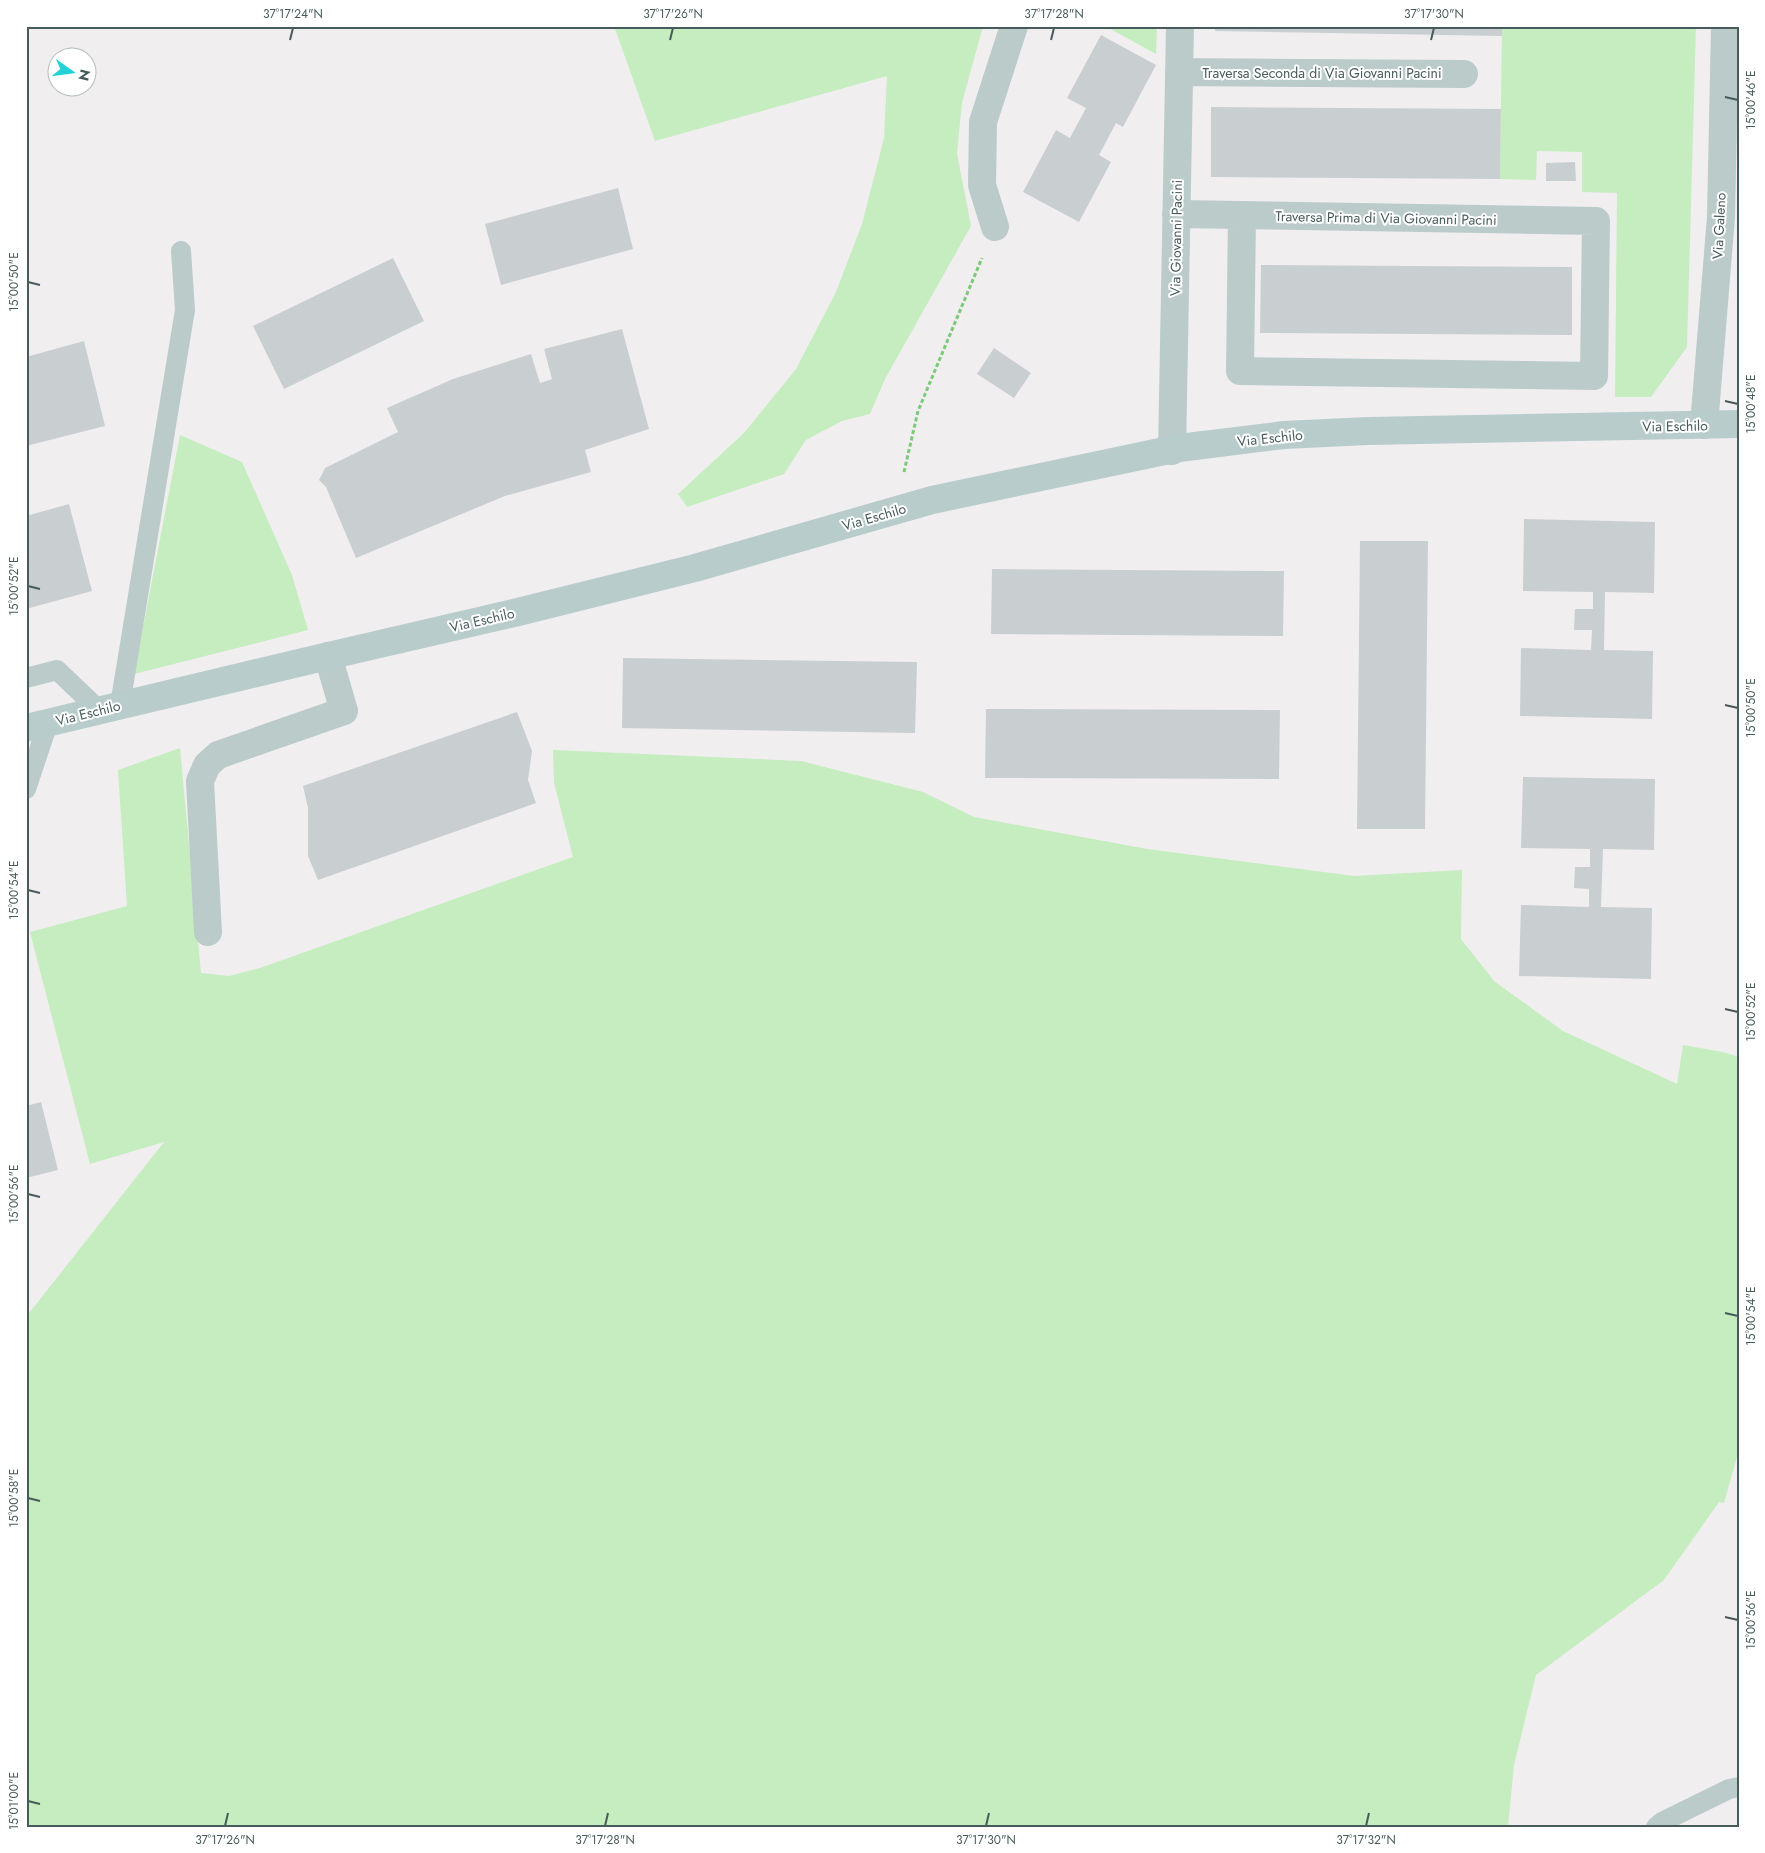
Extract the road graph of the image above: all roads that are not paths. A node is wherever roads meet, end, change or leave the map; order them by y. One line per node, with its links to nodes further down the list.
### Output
1 (1014, 26): 8 (street)
2 (1180, 26): 4 (street, Via Giovanni Pacini)
3 (1725, 26): 11 (street, Via Galeno)
4 (1179, 72): 5 (street, Traversa Seconda di Via Giovanni Pacini); 6 (street, Via Giovanni Pacini)
5 (1464, 74)
6 (1176, 214): 7 (street, Traversa Prima di Via Giovanni Pacini); 12 (street, Via Giovanni Pacini)
7 (1242, 216): 7 (street, Traversa Prima di Via Giovanni Pacini)
8 (995, 227)
9 (181, 251): 15 (lane)
10 (1739, 424): 11 (main road, Via Eschilo)
11 (1704, 425): 12 (main road, Via Eschilo)
12 (1172, 451): 13 (main road, Via Eschilo)
13 (328, 656): 15 (main road, Via Eschilo); 18 (street)
14 (26, 678): 15 (lane)
15 (109, 708): 16 (main road, Via Eschilo)
16 (37, 725): 17 (lane)
17 (26, 789)
18 (208, 932)
19 (1739, 1787): 20 (lane)
20 (1656, 1827)

